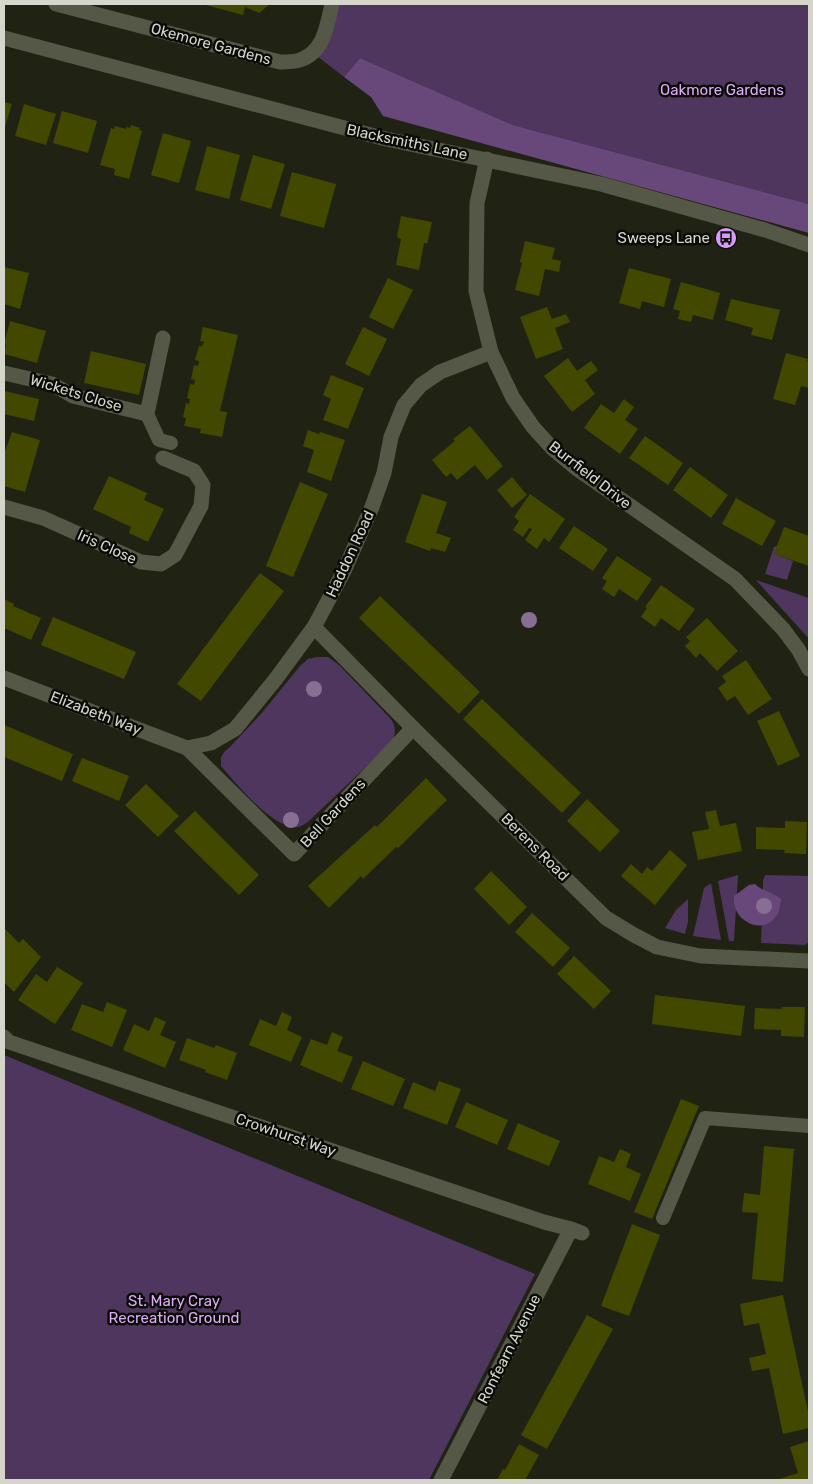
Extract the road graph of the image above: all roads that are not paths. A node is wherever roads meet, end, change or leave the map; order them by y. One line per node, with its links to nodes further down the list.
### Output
1 (56, 4): 2 (street, Okemore Gardens)
2 (332, 4)
3 (4, 38): 4 (street, Blacksmiths Lane)
4 (487, 159): 5 (street, Blacksmiths Lane); 7 (street, Burrfield Drive)
5 (809, 246)
6 (163, 338): 9 (street)
7 (491, 352): 13 (street, Haddon Road); 14 (street, Burrfield Drive)
8 (4, 373): 9 (street, Wickets Close)
9 (147, 414): 10 (lane)
10 (171, 443)
11 (163, 458): 12 (street, Iris Close)
12 (4, 507)
13 (314, 627): 16 (street, Berens Road); 17 (street, Haddon Road)
14 (809, 669)
15 (4, 678): 17 (street, Elizabeth Way)
16 (413, 728): 17 (street, Bell Gardens); 18 (street, Berens Road)
17 (187, 748)
18 (809, 961)
19 (4, 1037): 22 (street, Crowhurst Way)
20 (809, 1126): 21 (lane)
21 (663, 1218)
22 (576, 1231): 23 (street, Ronfearn Avenue)
23 (441, 1480)

